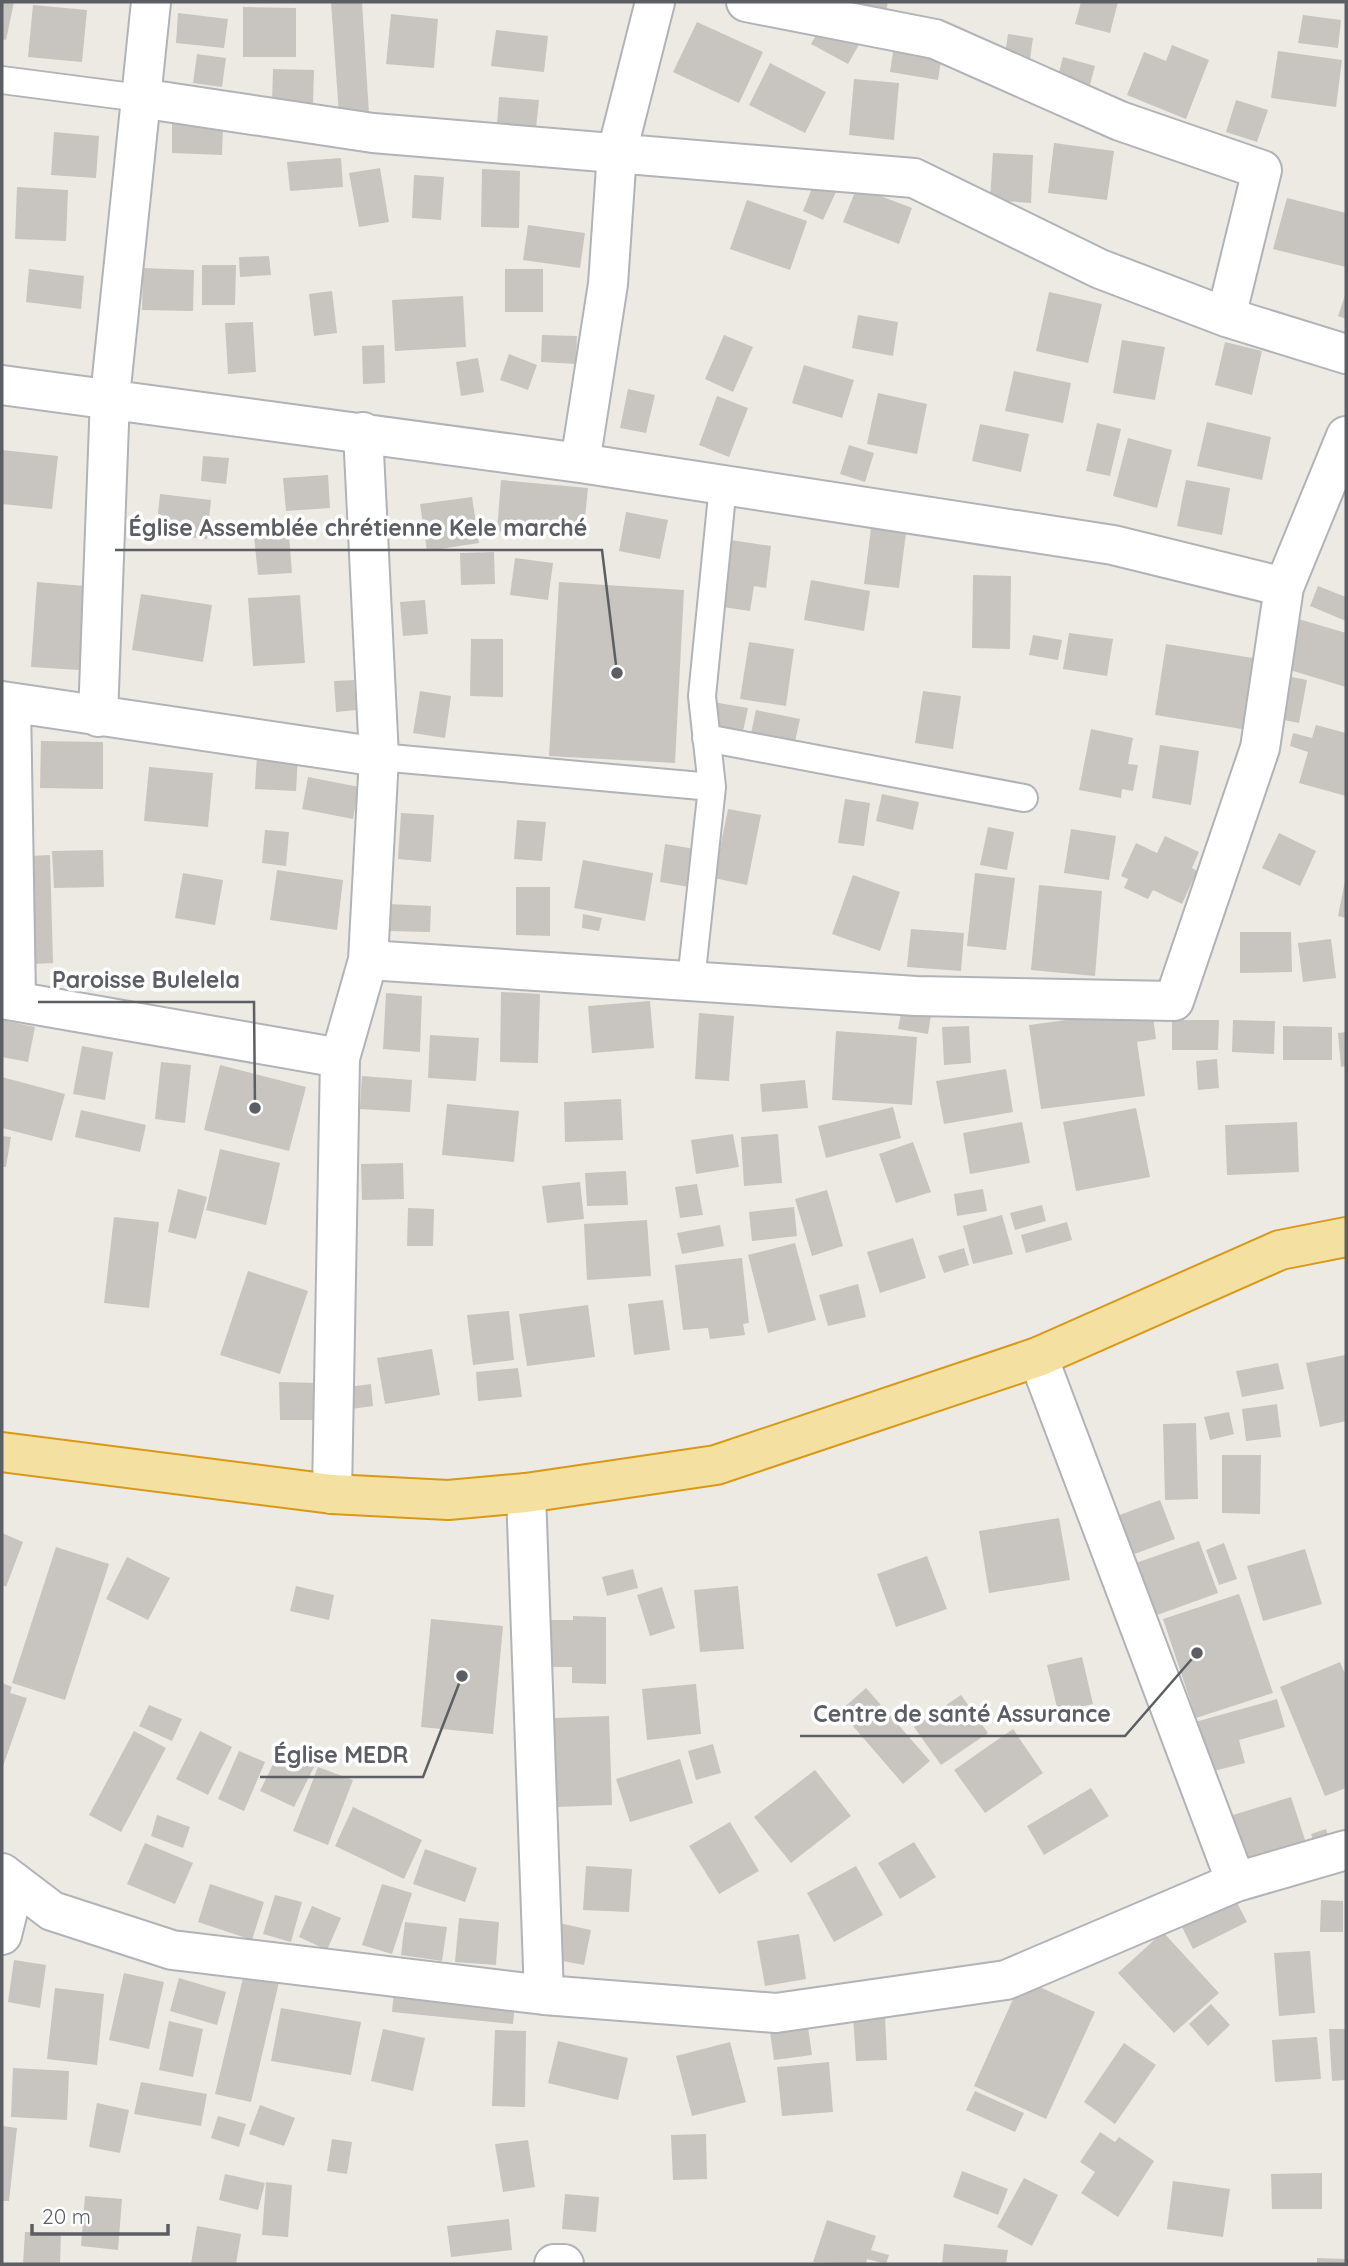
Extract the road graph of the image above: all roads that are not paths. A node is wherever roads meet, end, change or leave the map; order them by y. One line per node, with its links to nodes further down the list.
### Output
1 (151, 2): 5 (street)
2 (655, 2): 6 (street)
3 (746, 2): 7 (street)
4 (2, 80): 5 (lane)
5 (140, 98): 6 (street); 10 (street)
6 (617, 152): 7 (street); 13 (street)
7 (1226, 317): 8 (street)
8 (1346, 354)
9 (2, 385): 10 (street)
10 (110, 397): 11 (street); 17 (street)
11 (363, 432): 13 (street); 19 (street)
12 (1346, 436): 15 (street)
13 (580, 463): 14 (street)
14 (723, 485): 15 (street); 18 (lane)
15 (1284, 587): 23 (street)
16 (6, 702): 17 (street); 24 (street)
17 (99, 717): 19 (street)
18 (706, 738): 20 (lane); 21 (lane)
19 (379, 757): 20 (lane); 22 (street)
20 (712, 787): 23 (lane)
21 (1024, 798)
22 (368, 960): 23 (street); 25 (street)
23 (691, 981)
24 (9, 1000): 25 (street)
25 (340, 1058): 30 (street)
26 (1346, 1237): 27 (highway)
27 (1038, 1357): 29 (highway); 33 (street)
28 (2, 1452): 30 (highway)
29 (526, 1493): 30 (highway); 35 (street)
30 (332, 1494)
31 (1346, 1850): 33 (street)
32 (8, 1878): 34 (street); 35 (street)
33 (1236, 1882): 35 (street)
34 (2, 1935)
35 (544, 1995)
36 (554, 2264): 37 (street)
37 (564, 2264)

